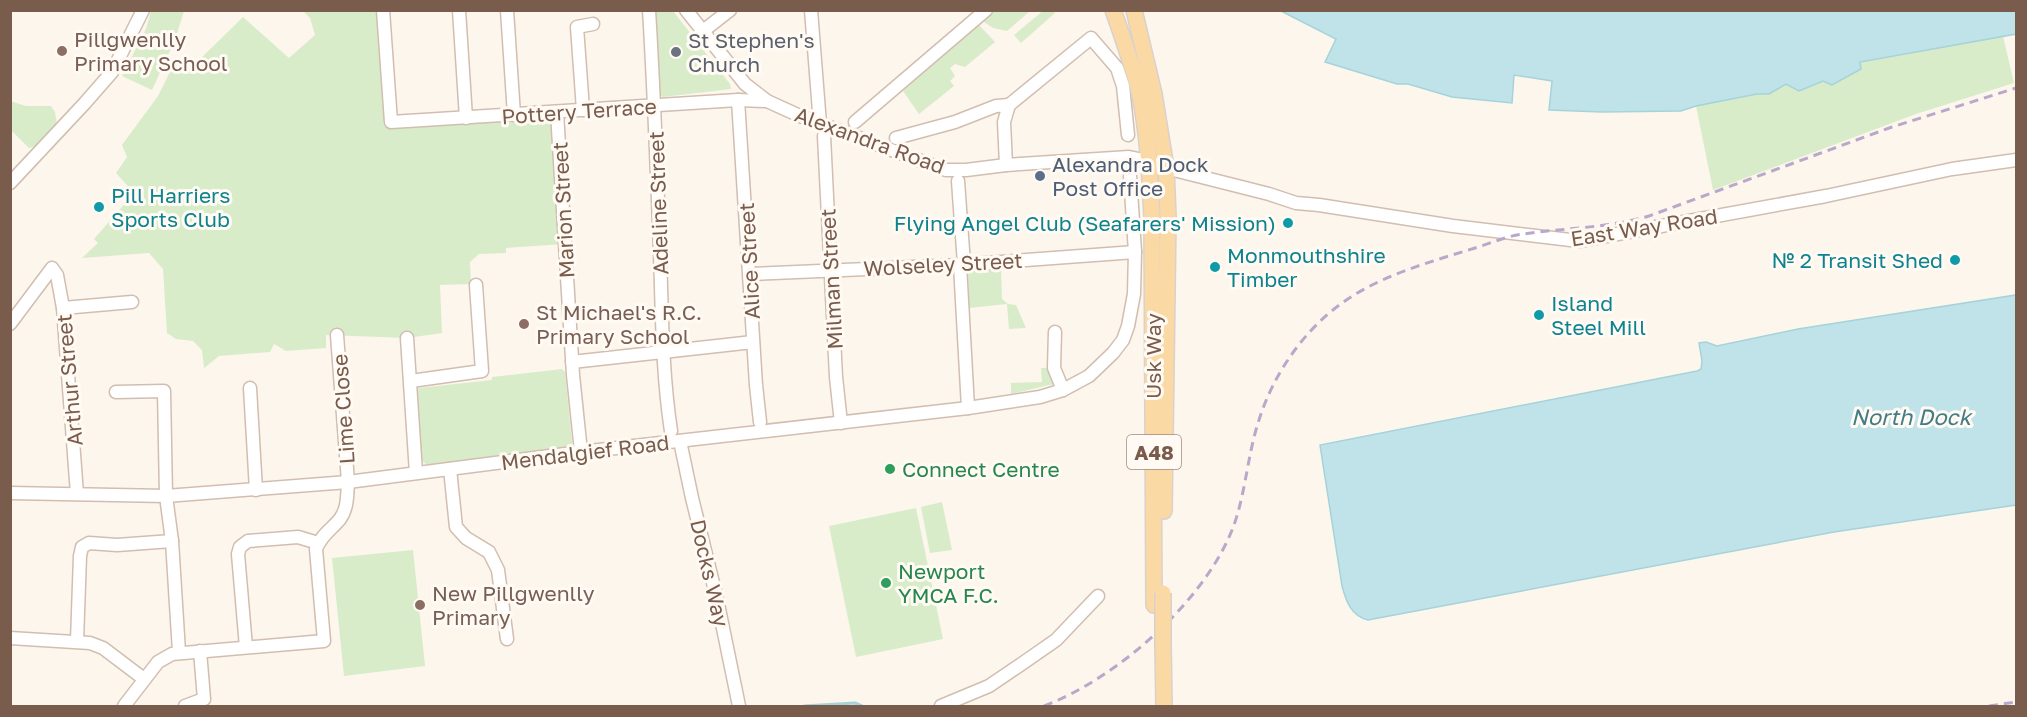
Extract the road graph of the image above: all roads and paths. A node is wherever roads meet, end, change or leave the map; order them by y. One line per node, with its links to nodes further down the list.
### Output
1 (143, 10): 32 (street)
2 (383, 10): 21 (street, Pottery Terrace)
3 (459, 10): 21 (street)
4 (507, 10): 20 (street)
5 (649, 10): 17 (street, Adeline Street)
6 (687, 10): 13 (street, Alexandra Road)
7 (730, 10): 13 (street)
8 (811, 10): 23 (street, Milman Street)
9 (986, 10): 22 (street)
10 (1133, 10): 11 (street); 29 (main road, Usk Way / A48)
11 (1115, 15): 27 (main road, Usk Way / A48)
12 (593, 24): 18 (street)
13 (703, 32): 15 (street, Alexandra Road)
14 (738, 100): 15 (street, Pottery Terrace); 17 (street, Pottery Terrace); 36 (street, Alice Street)
15 (767, 100): 23 (street, Alexandra Road)
16 (1009, 105): 24 (street); 25 (street); 28 (street)
17 (655, 106): 18 (street, Pottery Terrace); 45 (street, Adeline Street)
18 (583, 111): 19 (street, Pottery Terrace)
19 (558, 112): 20 (street, Pottery Terrace); 46 (street, Marion Street)
20 (514, 115): 21 (street, Pottery Terrace)
21 (466, 118)
22 (855, 122)
23 (822, 130): 28 (street, Alexandra Road); 35 (street, Milman Street)
24 (1128, 135)
25 (896, 138)
26 (2016, 160): 29 (street, East Way Road)
27 (1149, 161): 28 (street, Alexandra Road); 29 (street, Alexandra Road); 67 (main road, Usk Way / A48)
28 (1006, 165)
29 (1166, 168): 67 (main road, Usk Way / A48)
30 (1130, 176): 33 (street)
31 (958, 182): 34 (street)
32 (10, 183)
33 (1135, 252): 34 (street, Wolseley Street); 49 (street, Mendalgief Road)
34 (962, 265): 35 (street, Wolseley Street); 51 (street)
35 (832, 269): 36 (street, Wolseley Street); 53 (street, Milman Street)
36 (751, 274): 44 (street, Alice Street)
37 (476, 285): 47 (street)
38 (132, 302): 39 (street)
39 (63, 308): 40 (street, Arthur Street); 62 (street, Arthur Street)
40 (10, 324)
41 (1055, 332): 49 (street)
42 (337, 335): 59 (street, Lime Close)
43 (407, 338): 47 (street)
44 (753, 342): 45 (street); 52 (street, Alice Street)
45 (663, 353): 46 (street); 54 (street, Adeline Street)
46 (573, 363): 56 (street, Marion Street)
47 (411, 381): 58 (street)
48 (250, 388): 60 (street)
49 (1063, 390): 51 (street, Mendalgief Road)
50 (116, 392): 63 (street)
51 (968, 408): 53 (street, Mendalgief Road)
52 (760, 422)
53 (842, 423): 55 (street, Mendalgief Road)
54 (670, 431)
55 (680, 441): 56 (street, Mendalgief Road); 78 (street, Docks Way)
56 (581, 452): 57 (street, Mendalgief Road)
57 (450, 468): 58 (street, Mendalgief Road); 69 (street)
58 (416, 473): 59 (street, Mendalgief Road)
59 (348, 482): 60 (street, Mendalgief Road); 65 (street, Lime Close)
60 (256, 490): 63 (street, Mendalgief Road)
61 (10, 493): 62 (street, Mendalgief Road)
62 (77, 494): 63 (street, Mendalgief Road)
63 (166, 496): 64 (street)
64 (172, 541): 70 (street); 74 (street)
65 (318, 543): 71 (street); 71 (street)
66 (1098, 596): 79 (street)
67 (1159, 599): 72 (main road, Usk Way / A48, bridge)
68 (10, 638): 70 (street)
69 (507, 639)
70 (76, 641): 75 (street)
71 (246, 647): 73 (street)
72 (1159, 648): 80 (main road, Usk Way / A48); 81 (main road, Usk Way / A48)
73 (200, 651): 74 (street); 77 (street)
74 (179, 652): 75 (street)
75 (144, 679): 76 (street)
76 (124, 706)
77 (185, 706)
78 (739, 706)
79 (942, 706)
80 (1155, 706)
81 (1164, 706)

